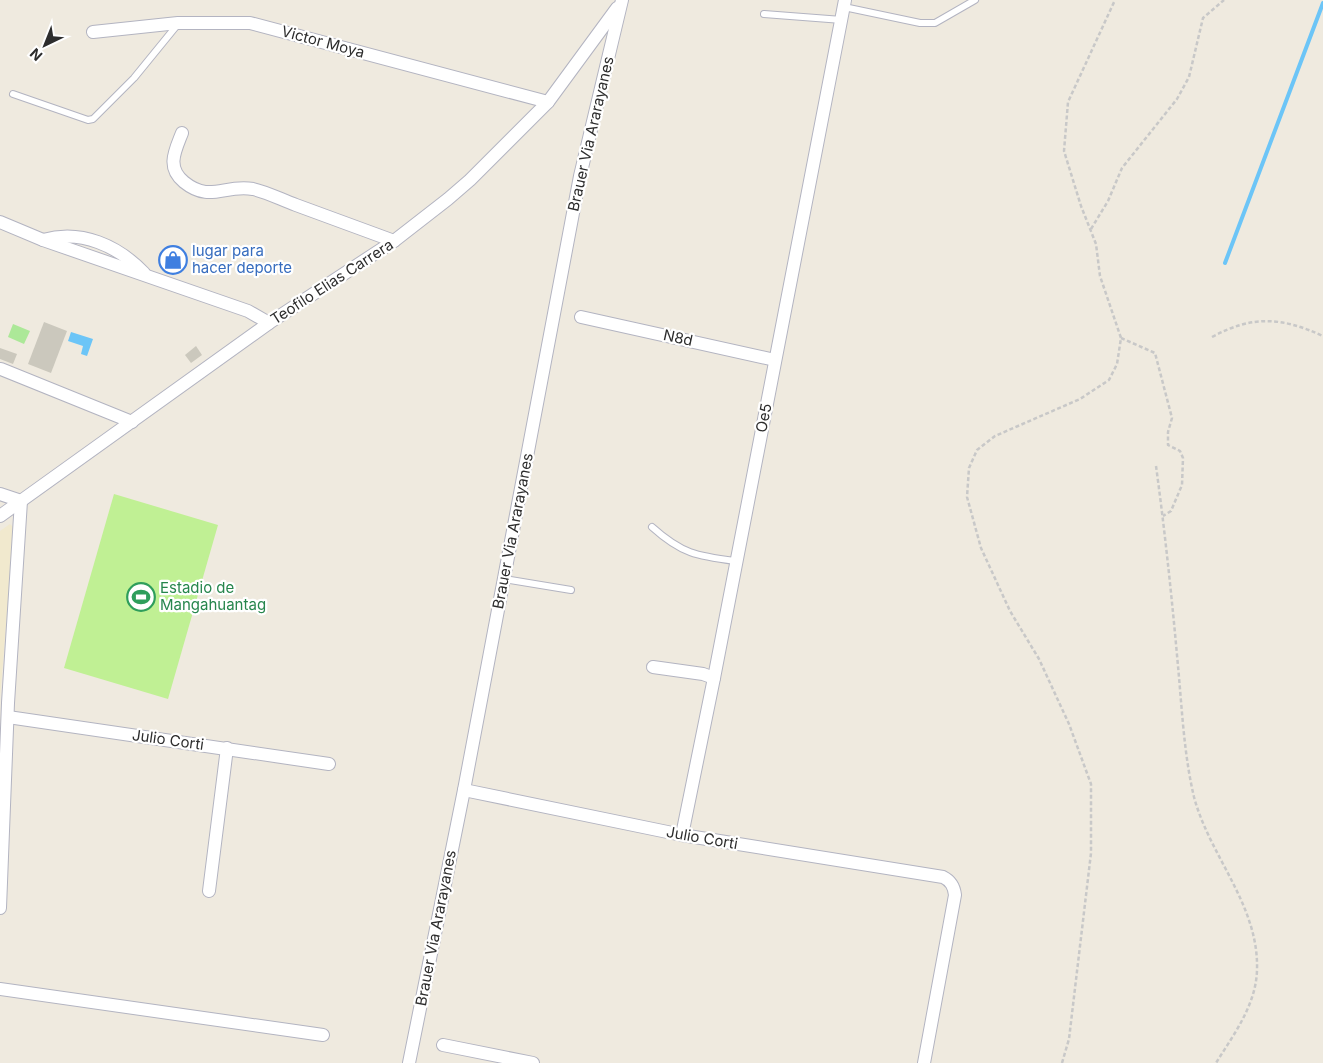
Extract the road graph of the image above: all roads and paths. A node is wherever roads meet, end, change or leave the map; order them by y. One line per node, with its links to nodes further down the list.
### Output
1 (975, 0): 5 (lane)
2 (1115, 0): 14 (path)
3 (1224, 0): 14 (path)
4 (622, 1): 11 (street, Teofilo Elias Carrera); 31 (street, Brauer Via Ararayanes)
5 (845, 3): 7 (street, Oe5)
6 (764, 14): 7 (lane)
7 (842, 20): 21 (street, Oe5)
8 (178, 23): 9 (street, Victor Moya); 10 (lane); 11 (street, Victor Moya)
9 (93, 32)
10 (13, 94)
11 (548, 102): 15 (street, Teofilo Elias Carrera)
12 (182, 134): 15 (street)
13 (0, 222): 17 (street)
14 (1090, 230): 20 (path)
15 (394, 241): 17 (street, Teofilo Elias Carrera)
16 (580, 317): 21 (street, N8d)
17 (269, 323): 23 (street, Teofilo Elias Carrera)
18 (1323, 336): 19 (path)
19 (1212, 337)
20 (1121, 338): 28 (path); 48 (path)
21 (775, 360): 30 (street, Oe5)
22 (1, 369): 23 (street)
23 (132, 422): 26 (street, Teofilo Elias Carrera)
24 (1156, 466): 28 (path)
25 (0, 494): 26 (street)
26 (21, 502): 27 (street, Teofilo Elias Carrera); 35 (street)
27 (0, 516)
28 (1163, 516): 49 (path)
29 (652, 526): 30 (lane)
30 (736, 561): 34 (street, Oe5)
31 (504, 578): 32 (lane); 38 (street, Brauer Via Ararayanes)
32 (571, 590)
33 (653, 667): 34 (street)
34 (714, 678): 39 (street, Oe5)
35 (8, 717): 36 (street, Julio Corti); 41 (street)
36 (227, 748): 37 (street, Julio Corti); 40 (street)
37 (329, 764)
38 (464, 790): 39 (street, Julio Corti); 45 (street, Brauer Via Ararayanes)
39 (682, 835): 47 (street, Julio Corti)
40 (209, 891)
41 (0, 908)
42 (0, 989): 43 (street)
43 (323, 1035)
44 (443, 1045): 46 (street)
45 (409, 1063)
46 (533, 1063)
47 (924, 1063)
48 (1062, 1063)
49 (1216, 1063)

